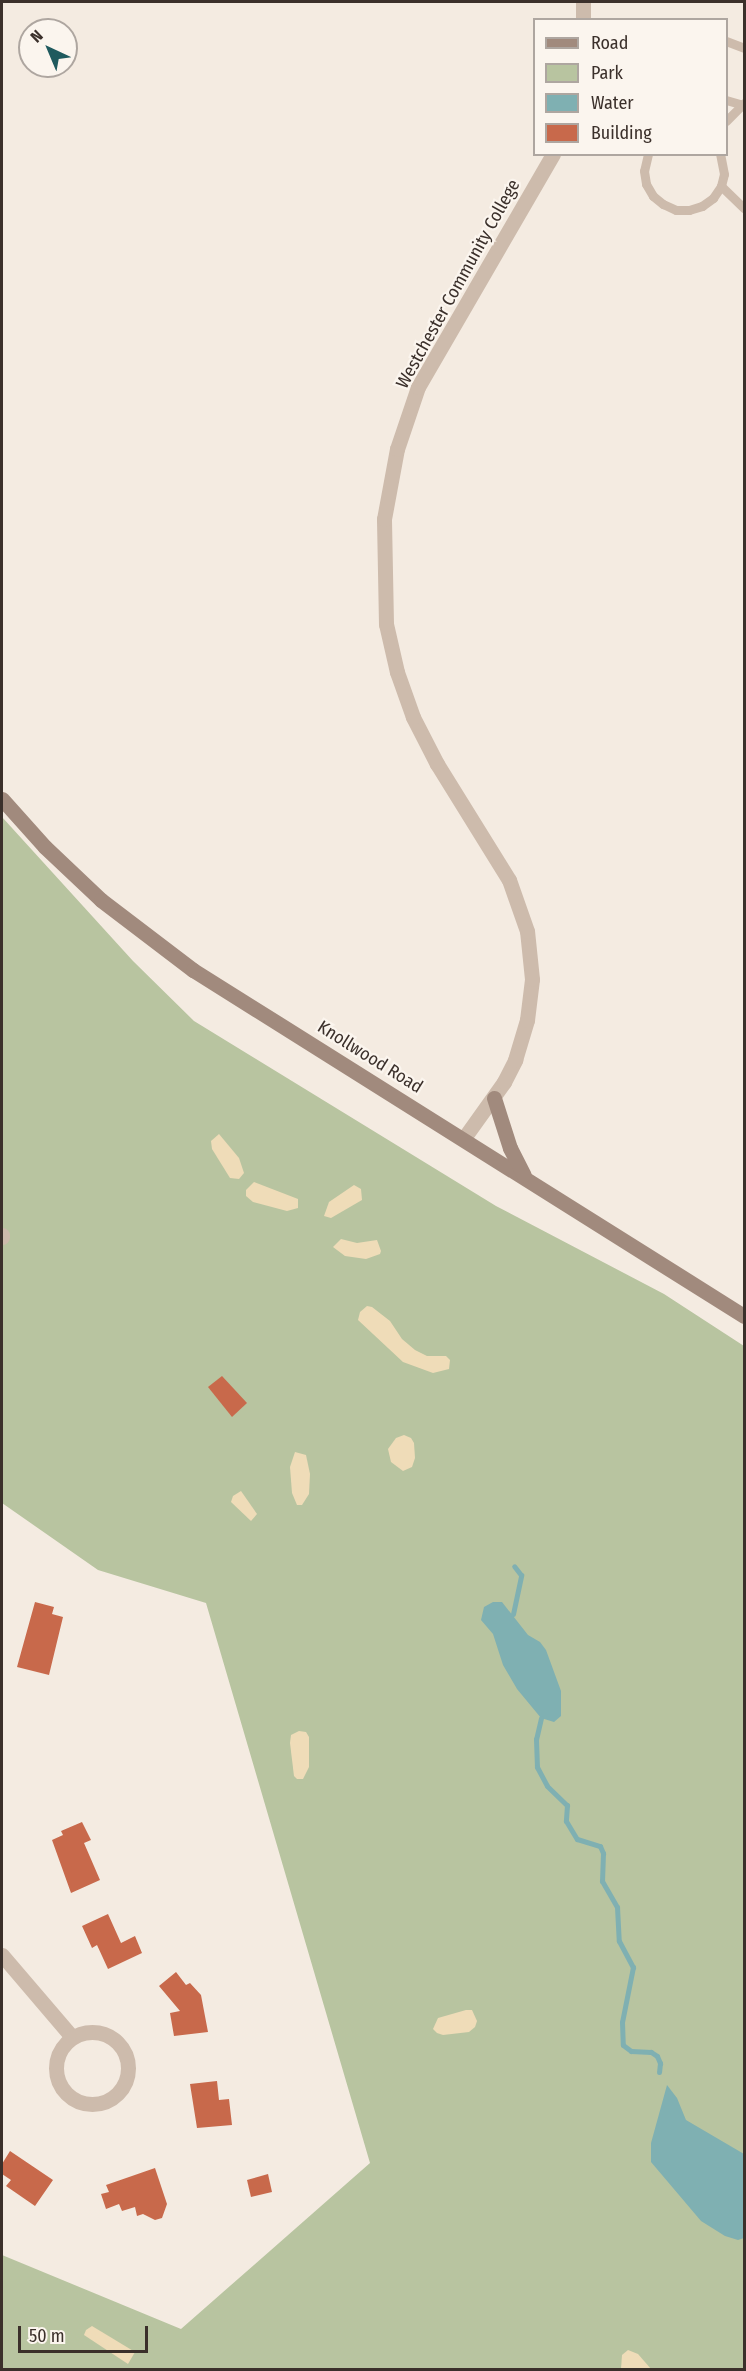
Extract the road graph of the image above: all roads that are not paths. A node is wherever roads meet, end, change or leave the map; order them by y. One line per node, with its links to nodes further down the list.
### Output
1 (583, 2): 2 (street)
2 (583, 18)
3 (728, 42): 4 (lane)
4 (744, 48)
5 (728, 100): 6 (lane)
6 (744, 104): 7 (lane)
7 (728, 120)
8 (552, 156): 14 (street, Westchester Community College)
9 (648, 156): 11 (lane)
10 (720, 156): 11 (lane)
11 (721, 186): 12 (lane)
12 (744, 208)
13 (2, 799): 15 (main road, Knollwood Road)
14 (494, 1098): 15 (street, Westchester Community College); 16 (main road)
15 (464, 1138): 16 (main road, Knollwood Road)
16 (525, 1177): 17 (main road, Knollwood Road)
17 (744, 1316)
18 (2, 1954): 19 (street)
19 (72, 2037): 19 (street)

